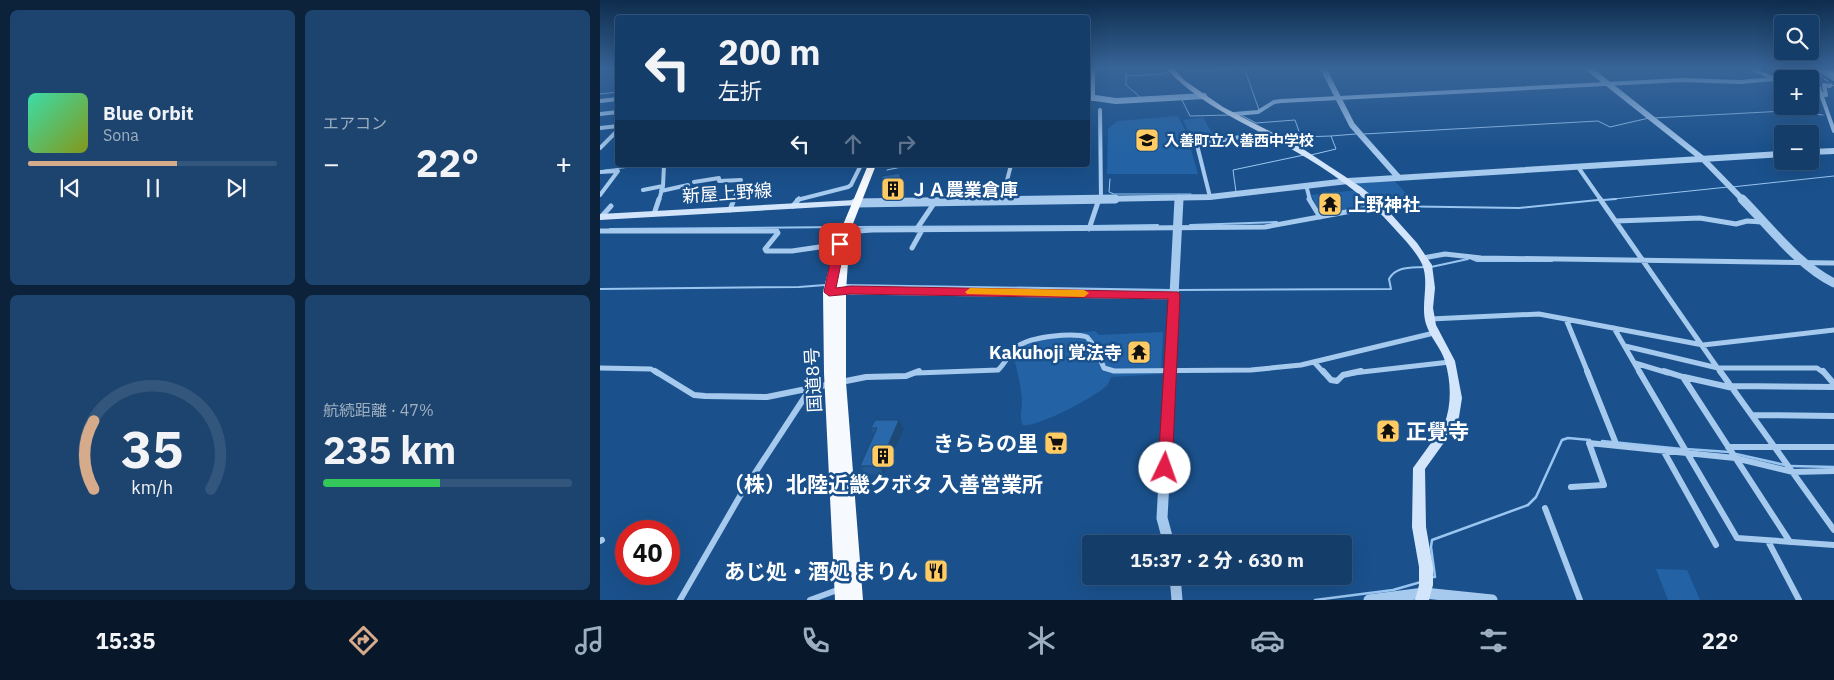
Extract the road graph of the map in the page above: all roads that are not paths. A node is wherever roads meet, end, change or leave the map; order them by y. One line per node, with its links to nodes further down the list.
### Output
1 (1204, 96): 8 (street); 12 (main road)
2 (1376, 96): 6 (street)
3 (1622, 96): 22 (street)
4 (1822, 96): 16 (street)
5 (1090, 97): 8 (street)
6 (1338, 98): 12 (street); 30 (street)
7 (615, 99): 9 (street)
8 (1100, 99): 42 (street)
9 (600, 101)
10 (615, 112): 11 (street)
11 (600, 114)
12 (1234, 114): 15 (main road)
13 (615, 126): 14 (street)
14 (600, 128)
15 (1267, 132): 31 (main road); 40 (street)
16 (1834, 132)
17 (615, 133): 18 (street)
18 (600, 148)
19 (1834, 151): 20 (street)
20 (1819, 152)
21 (1774, 155): 22 (street)
22 (1703, 159): 28 (street); 54 (street)
23 (664, 167): 36 (street)
24 (860, 167): 47 (street)
25 (871, 167): 44 (highway, 国道8号)
26 (878, 167): 44 (highway, 国道8号)
27 (1010, 167): 43 (street)
28 (1578, 167): 30 (street); 53 (street)
29 (600, 172): 39 (street)
30 (1399, 178): 31 (street)
31 (1348, 181): 34 (street); 48 (main road)
32 (694, 182): 37 (street)
33 (769, 184): 37 (street)
34 (1306, 185): 40 (street); 52 (street)
35 (688, 186): 36 (street)
36 (662, 188): 38 (street); 50 (street)
37 (738, 189): 49 (street)
38 (642, 190)
39 (600, 194)
40 (1210, 197): 41 (street)
41 (1179, 198): 42 (street); 55 (street)
42 (1100, 199): 43 (street); 56 (street)
43 (1002, 200): 45 (street)
44 (859, 202): 45 (street); 47 (main road, 新屋上野線); 60 (highway, 国道8号)
45 (935, 202): 57 (street)
46 (610, 206): 51 (street)
47 (792, 206): 49 (main road, 新屋上野線)
48 (1379, 206): 52 (street); 62 (main road)
49 (730, 210): 50 (main road, 新屋上野線)
50 (654, 214): 51 (main road, 新屋上野線)
51 (600, 217)
52 (1320, 217): 55 (street)
53 (1616, 221): 54 (street); 63 (street)
54 (1764, 222): 64 (street)
55 (1177, 228): 56 (street); 68 (street)
56 (1089, 229): 58 (street)
57 (916, 230): 58 (street); 60 (street)
58 (922, 230): 61 (street)
59 (600, 231): 60 (street)
60 (845, 236): 67 (highway, 国道8号)
61 (912, 248)
62 (1423, 258): 63 (street); 69 (main road)
63 (1643, 260): 64 (street); 74 (street)
64 (1803, 261): 65 (street); 66 (street)
65 (1834, 263)
66 (1834, 283)
67 (835, 292): 68 (street); 83 (highway, 国道8号)
68 (1174, 295): 81 (street)
69 (1430, 318): 70 (street); 73 (main road)
70 (1566, 319): 71 (street); 89 (street)
71 (1614, 328): 74 (street); 75 (street)
72 (1834, 330): 74 (street)
73 (1434, 333): 76 (street); 77 (main road)
74 (1703, 345): 80 (street)
75 (1624, 346): 78 (street); 80 (street)
76 (1314, 362): 77 (street); 81 (street)
77 (1450, 362): 108 (main road)
78 (1635, 363): 82 (street); 94 (street)
79 (600, 368): 86 (street)
80 (1718, 368): 84 (street); 85 (street)
81 (1170, 371): 83 (street); 101 (street)
82 (1683, 376): 85 (street); 90 (street)
83 (835, 383): 86 (street); 107 (highway, 国道8号); 111 (highway, 国道8号)
84 (1834, 386): 85 (street)
85 (1732, 387): 87 (street)
86 (810, 389): 109 (street)
87 (1752, 415): 88 (street); 91 (street)
88 (1834, 416)
89 (1618, 446): 93 (street); 98 (street)
90 (1728, 447): 91 (street); 95 (street)
91 (1776, 447): 92 (street); 97 (street)
92 (1834, 447)
93 (1663, 450): 94 (street); 104 (street)
94 (1688, 454): 95 (street); 102 (street)
95 (1734, 458): 97 (street); 103 (street)
96 (1834, 471): 97 (street)
97 (1794, 472): 100 (street)
98 (1571, 487)
99 (1545, 508): 115 (street)
100 (1834, 530)
101 (1167, 535)
102 (1768, 541): 103 (street); 116 (street)
103 (1790, 542): 105 (street)
104 (1716, 544)
105 (1834, 545)
106 (1176, 585): 112 (street)
107 (843, 594): 110 (street)
108 (1423, 597): 113 (street); 114 (street)
109 (680, 600)
110 (810, 600)
111 (855, 600)
112 (1177, 600)
113 (1369, 600)
114 (1492, 600)
115 (1580, 600)
116 (1800, 600)

